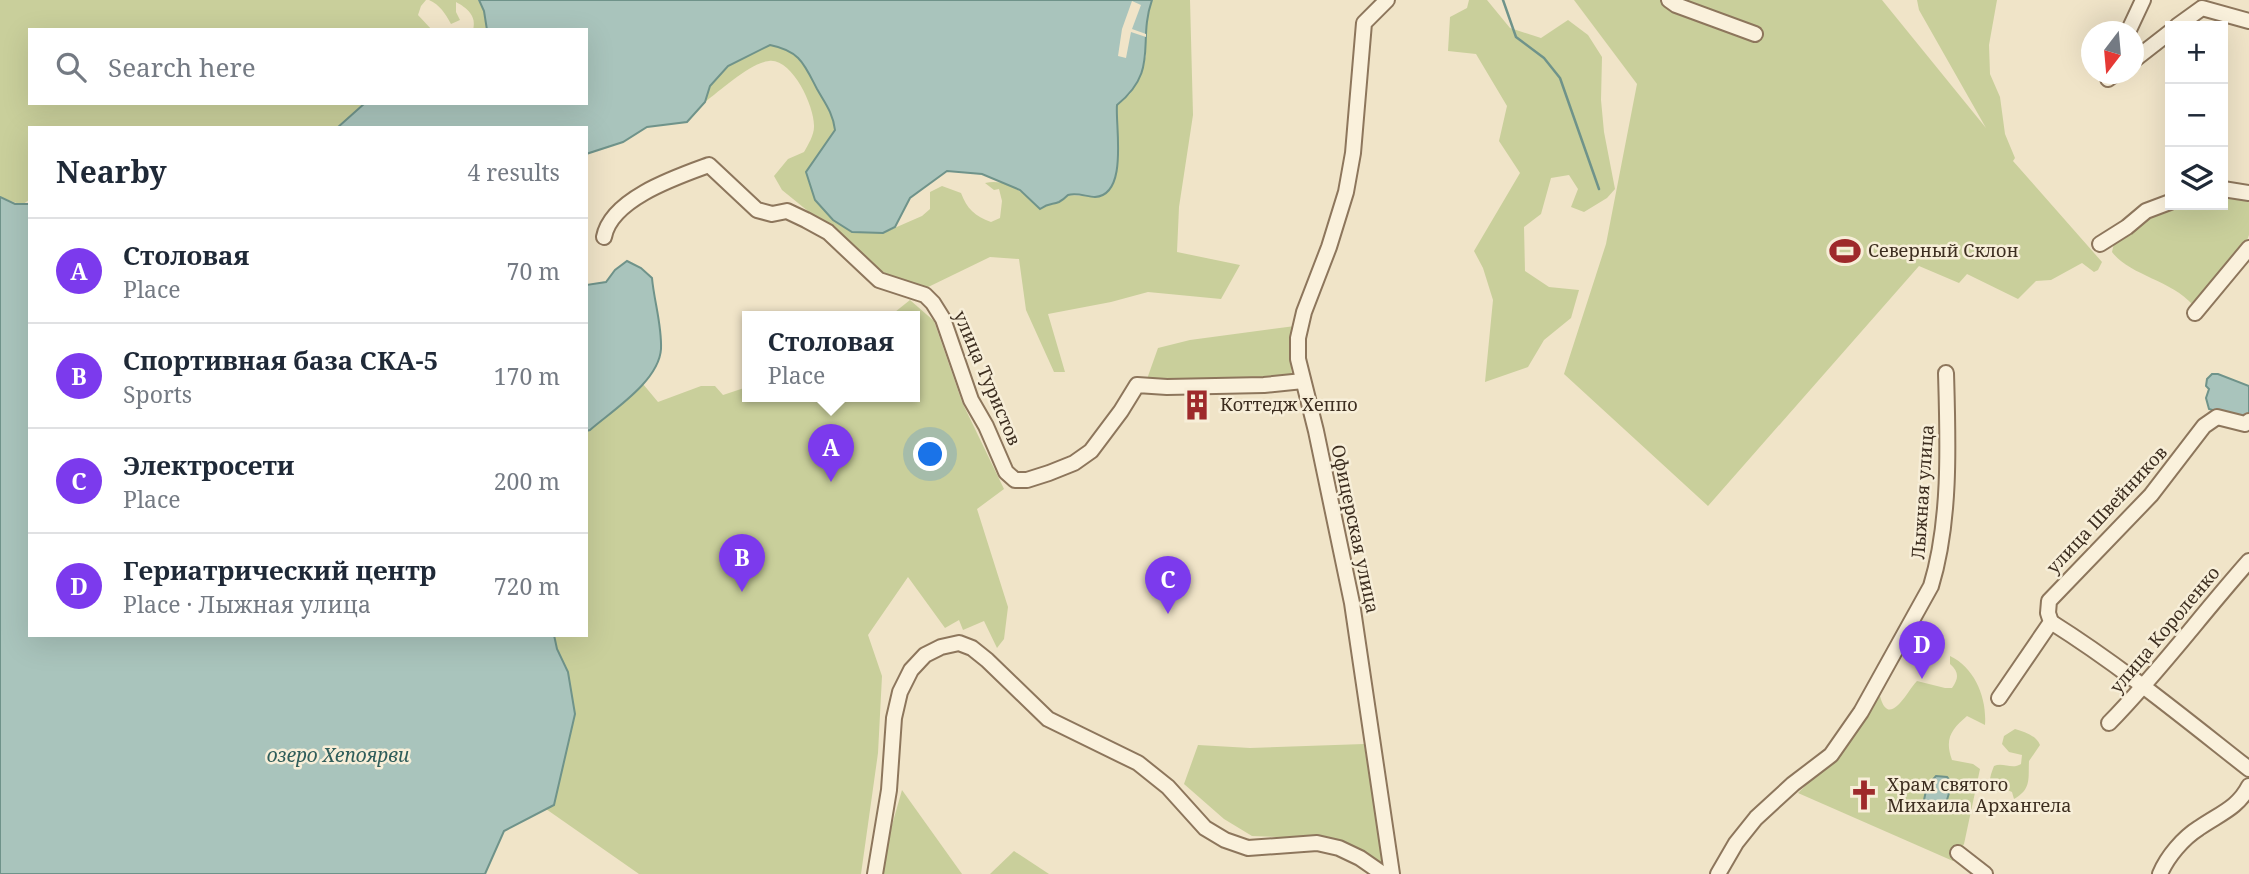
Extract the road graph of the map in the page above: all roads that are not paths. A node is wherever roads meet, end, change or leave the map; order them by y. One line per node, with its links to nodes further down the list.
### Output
1 (1387, 0): 18 (street, Офицерская улица)
2 (1669, 0): 7 (street)
3 (2143, 0): 4 (street)
4 (2134, 21)
5 (2184, 21): 6 (street)
6 (2249, 21)
7 (1755, 34)
8 (2165, 36): 9 (street)
9 (2144, 52)
10 (2228, 191): 11 (street)
11 (2249, 193)
12 (2165, 204): 14 (street)
13 (604, 237): 18 (street, улица Туристов)
14 (2099, 244)
15 (2249, 248): 16 (street)
16 (2195, 313)
17 (1946, 373): 31 (street, Лыжная улица)
18 (1303, 382): 30 (street, Офицерская улица)
19 (2249, 421): 21 (street, улица Швейников)
20 (2249, 561): 22 (street, улица Короленко)
21 (2051, 622): 22 (street); 23 (street, улица Швейников)
22 (2145, 687): 24 (street, улица Короленко); 25 (street)
23 (1999, 698)
24 (2109, 723)
25 (2249, 769)
26 (2249, 786): 33 (street)
27 (1958, 853): 32 (street)
28 (876, 874): 29 (street)
29 (1383, 874)
30 (1392, 874)
31 (1718, 874)
32 (1985, 874)
33 (2160, 874)

